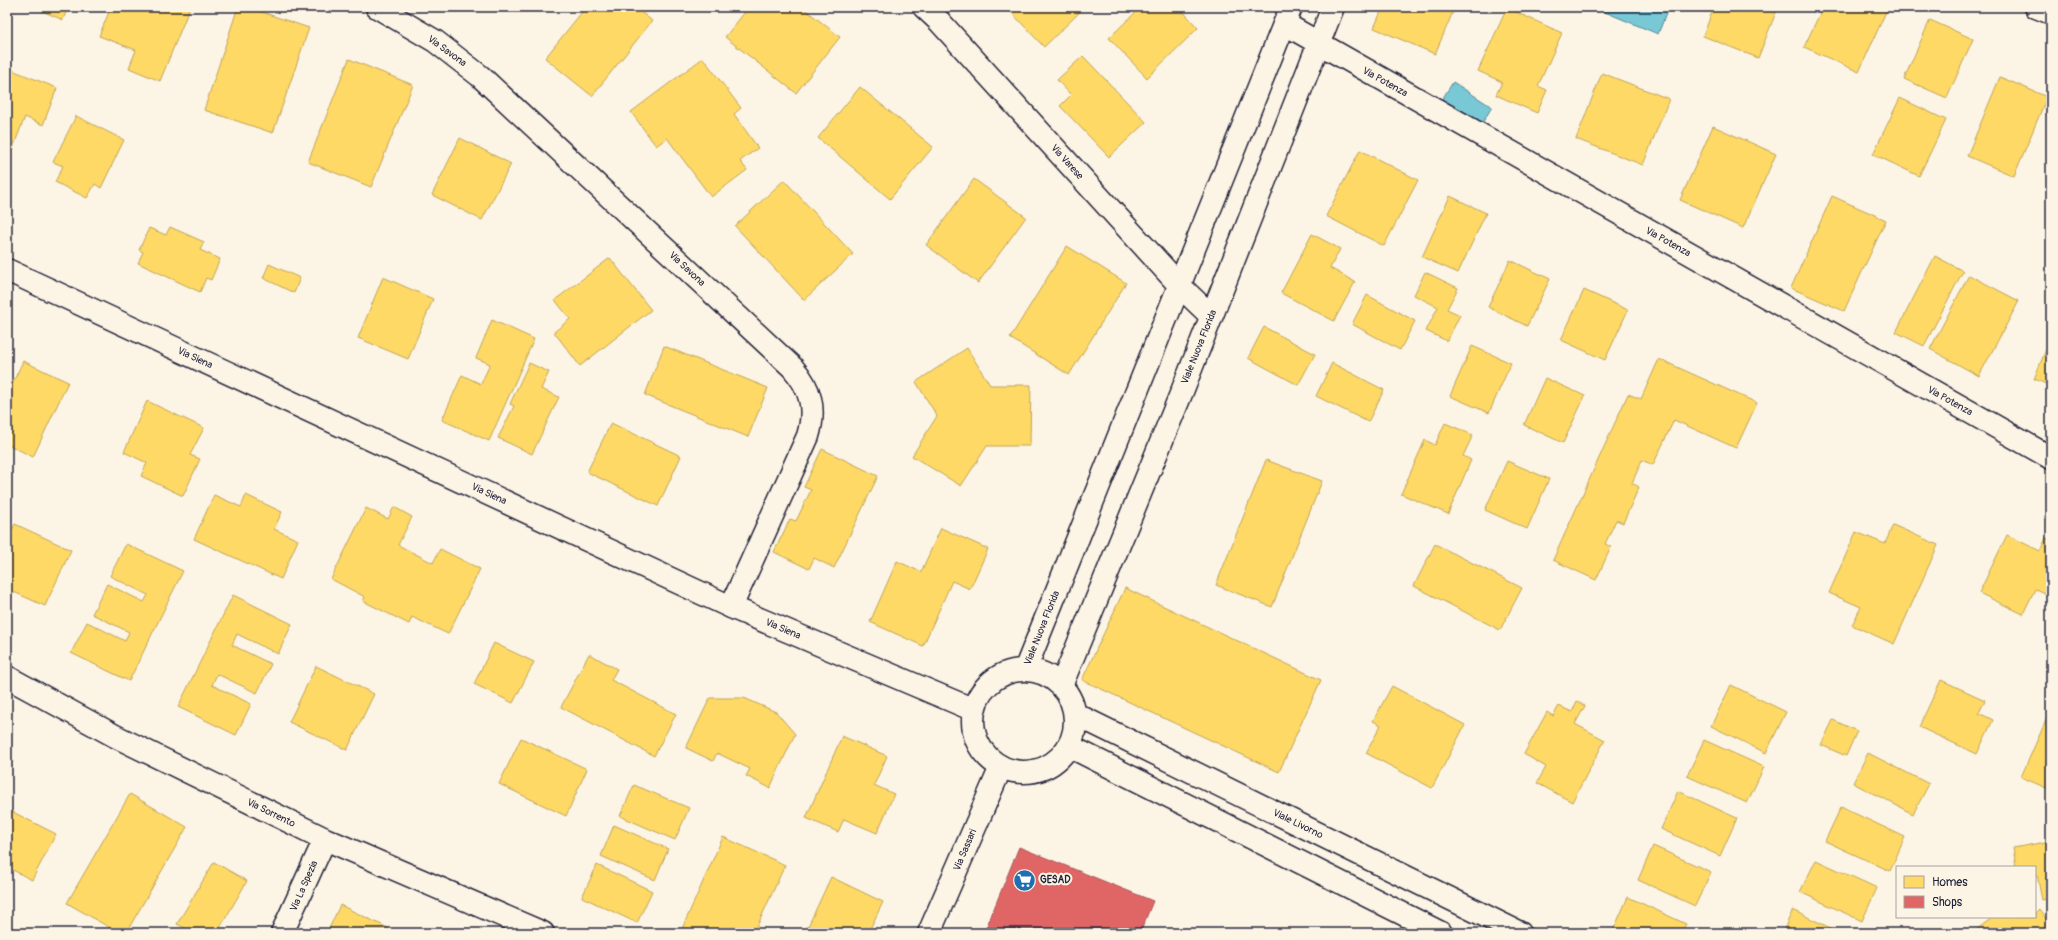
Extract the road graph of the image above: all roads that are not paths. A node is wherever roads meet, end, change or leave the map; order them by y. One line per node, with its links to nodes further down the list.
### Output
1 (377, 7): 12 (street, Via Savona)
2 (924, 7): 9 (street, Via Varese)
3 (1333, 7): 7 (street, Viale Nuova Florida)
4 (2036, 7): 5 (street)
5 (2051, 14)
6 (1288, 16): 7 (street, Via Potenza); 9 (street, Viale Nuova Florida)
7 (1318, 44): 10 (street, Viale Nuova Florida); 11 (street, Via Potenza)
8 (7, 270): 12 (street, Via Siena)
9 (1181, 286): 10 (street, Via Varese); 13 (street, Viale Nuova Florida)
10 (1211, 316): 15 (street, Viale Nuova Florida)
11 (2051, 458)
12 (731, 607): 16 (street, Via Siena)
13 (1026, 670): 15 (street); 16 (street)
14 (7, 677): 20 (street, Via Sorrento)
15 (1061, 686): 17 (street)
16 (974, 710): 19 (street)
17 (1075, 714): 18 (street); 21 (street, Viale Livorno)
18 (1069, 746): 19 (street); 22 (street)
19 (1001, 767): 25 (street, Via Sassari)
20 (325, 839): 23 (street, Via La Spezia); 24 (street, Via Sorrento)
21 (1444, 896): 22 (street); 26 (street, Viale Livorno)
22 (1435, 932)
23 (282, 933)
24 (543, 933)
25 (929, 933)
26 (1520, 933)

